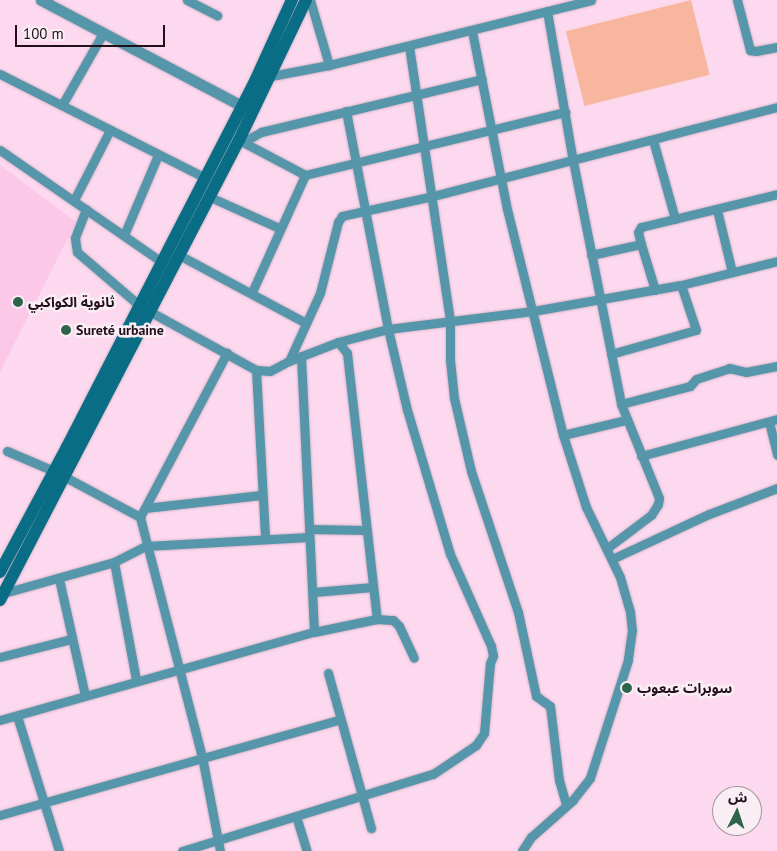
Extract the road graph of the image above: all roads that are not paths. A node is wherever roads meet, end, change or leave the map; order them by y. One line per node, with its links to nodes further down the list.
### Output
1 (41, 0): 10 (street)
2 (187, 0): 8 (street)
3 (292, 0): 16 (main road)
4 (308, 0): 13 (street); 15 (main road)
5 (591, 0): 7 (street)
6 (737, 0): 12 (street)
7 (551, 6): 9 (street); 24 (street)
8 (217, 15)
9 (472, 31): 11 (street); 17 (street)
10 (102, 33): 19 (street); 20 (street)
11 (409, 46): 13 (street); 18 (street)
12 (777, 47)
13 (329, 65): 15 (street)
14 (0, 75): 20 (street)
15 (270, 77): 16 (street); 23 (main road)
16 (256, 79): 19 (main road)
17 (482, 79): 18 (street); 25 (street)
18 (416, 94): 22 (street); 29 (street)
19 (242, 105): 23 (street); 35 (main road)
20 (62, 106): 26 (street)
21 (777, 107): 27 (street)
22 (346, 110): 28 (street); 33 (street)
23 (254, 112): 28 (main road)
24 (566, 112): 25 (street); 32 (street)
25 (492, 129): 29 (street); 36 (street)
26 (110, 130): 31 (street); 40 (street)
27 (653, 140): 32 (street); 44 (street)
28 (241, 141): 34 (street); 39 (main road)
29 (424, 147): 33 (street); 38 (street)
30 (0, 150): 40 (street)
31 (158, 155): 35 (street); 46 (street)
32 (573, 161): 36 (street); 49 (street)
33 (355, 162): 34 (street); 42 (street)
34 (305, 175): 45 (street)
35 (206, 178): 51 (main road)
36 (501, 178): 38 (street); 58 (street)
37 (777, 194): 43 (street)
38 (433, 196): 42 (street); 59 (street)
39 (210, 197): 45 (street); 48 (main road)
40 (74, 200): 41 (street)
41 (86, 209): 46 (street); 57 (street)
42 (366, 210): 60 (street); 61 (street)
43 (717, 210): 44 (street); 52 (street)
44 (675, 219): 47 (street)
45 (279, 228): 55 (street)
46 (124, 235): 51 (street)
47 (641, 244): 49 (street); 54 (street)
48 (180, 255): 55 (street); 57 (main road)
49 (591, 255): 56 (street)
50 (777, 261): 52 (street)
51 (162, 262): 57 (main road)
52 (732, 272): 53 (street)
53 (681, 285): 54 (street); 64 (street)
54 (655, 290): 56 (street)
55 (252, 292): 60 (street)
56 (599, 299): 58 (street); 64 (street)
57 (145, 309): 63 (street); 76 (main road)
58 (533, 311): 59 (street); 72 (street)
59 (450, 320): 61 (street); 107 (street)
60 (306, 323): 66 (street)
61 (388, 329): 62 (street); 105 (street)
62 (338, 342): 65 (street); 80 (street)
63 (227, 354): 68 (street); 79 (street)
64 (611, 354): 69 (street)
65 (301, 356): 66 (street); 81 (street)
66 (289, 361): 68 (street)
67 (777, 366): 69 (street)
68 (256, 370): 78 (street)
69 (621, 404): 70 (street)
70 (626, 420): 72 (street); 75 (street)
71 (773, 421): 74 (street); 75 (street)
72 (564, 435): 84 (street)
73 (7, 451): 76 (street)
74 (777, 455)
75 (641, 456): 84 (street)
76 (59, 474): 79 (street); 87 (main road); 91 (main road)
77 (777, 488): 85 (street)
78 (261, 495): 79 (street); 82 (street)
79 (142, 512): 83 (street)
80 (366, 530): 81 (street); 89 (street)
81 (309, 533): 82 (street); 90 (street)
82 (265, 538): 83 (street)
83 (146, 546): 86 (street); 97 (street)
84 (606, 549): 85 (street)
85 (612, 559): 107 (street)
86 (114, 562): 88 (street); 99 (street)
87 (0, 572)
88 (59, 580): 91 (street); 94 (street)
89 (373, 588): 90 (street); 92 (street)
90 (314, 592): 93 (street)
91 (2, 597)
92 (377, 619): 93 (street); 96 (street)
93 (314, 632): 97 (street)
94 (71, 639): 95 (street); 100 (street)
95 (0, 657)
96 (414, 658)
97 (178, 668): 99 (street); 104 (street)
98 (328, 673): 103 (street)
99 (136, 680): 100 (street)
100 (85, 695): 101 (street)
101 (17, 716): 102 (street); 106 (street)
102 (0, 720)
103 (339, 720): 104 (street); 105 (street)
104 (202, 757): 106 (street); 111 (street)
105 (360, 798): 109 (street); 110 (street)
106 (44, 803): 108 (street); 112 (street)
107 (566, 805): 116 (street)
108 (0, 815)
109 (296, 816): 111 (street); 115 (street)
110 (371, 828)
111 (218, 840): 113 (street); 114 (street)
112 (59, 851)
113 (182, 851)
114 (220, 851)
115 (306, 851)
116 (522, 851)

